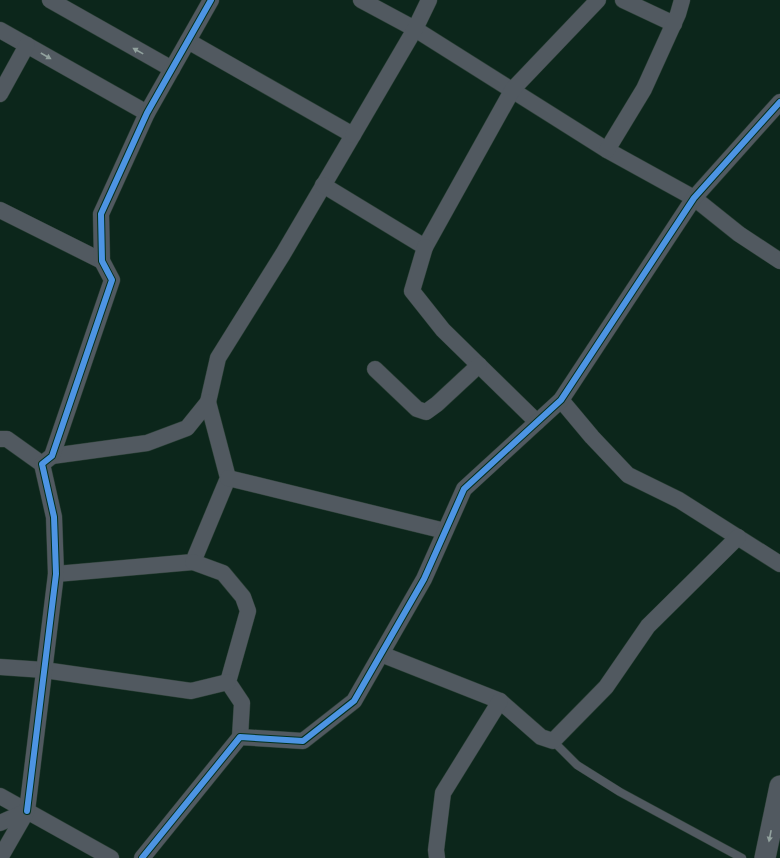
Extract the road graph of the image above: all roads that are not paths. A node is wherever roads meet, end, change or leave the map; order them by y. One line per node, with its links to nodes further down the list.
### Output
1 (50, 0): 13 (street, one-way to 1)
2 (211, 0): 11 (street)
3 (361, 0): 9 (street)
4 (429, 0): 9 (street)
5 (598, 0): 14 (street)
6 (623, 0): 8 (street)
7 (682, 0): 8 (street)
8 (674, 24): 19 (street)
9 (415, 29): 14 (street); 18 (street)
10 (0, 30): 12 (street)
11 (188, 41): 13 (street); 18 (street)
12 (27, 45): 15 (street); 17 (street, one-way to 17)
13 (172, 69): 17 (street)
14 (513, 89): 19 (street); 23 (street)
15 (0, 94)
16 (780, 102): 21 (street)
17 (147, 113): 24 (street)
18 (352, 135): 20 (street)
19 (608, 150): 21 (street)
20 (323, 185): 23 (street); 29 (street)
21 (694, 198): 25 (street); 28 (street)
22 (0, 210): 24 (street)
23 (425, 247): 26 (street)
24 (102, 261): 32 (street)
25 (780, 261)
26 (479, 365): 27 (street); 30 (street)
27 (375, 369)
28 (561, 400): 30 (street); 35 (street)
29 (208, 402): 32 (street); 33 (street)
30 (537, 422): 34 (street)
31 (0, 439): 32 (street)
32 (47, 460): 38 (street)
33 (228, 478): 34 (street); 36 (street)
34 (445, 531): 39 (street)
35 (738, 537): 37 (street); 45 (street)
36 (193, 562): 38 (street); 42 (street)
37 (780, 564)
38 (56, 574): 41 (street)
39 (381, 654): 43 (street); 44 (street)
40 (0, 667): 41 (street)
41 (44, 670): 42 (street); 48 (street)
42 (228, 682): 44 (street)
43 (500, 701): 45 (street); 53 (street)
44 (240, 737): 52 (street)
45 (553, 741): 54 (lane)
46 (780, 786): 55 (street, one-way to 55)
47 (0, 796): 48 (street)
48 (27, 811): 49 (street); 50 (street); 51 (street)
49 (0, 823)
50 (0, 858)
51 (111, 858)
52 (142, 858)
53 (437, 858)
54 (742, 858)
55 (765, 858)

